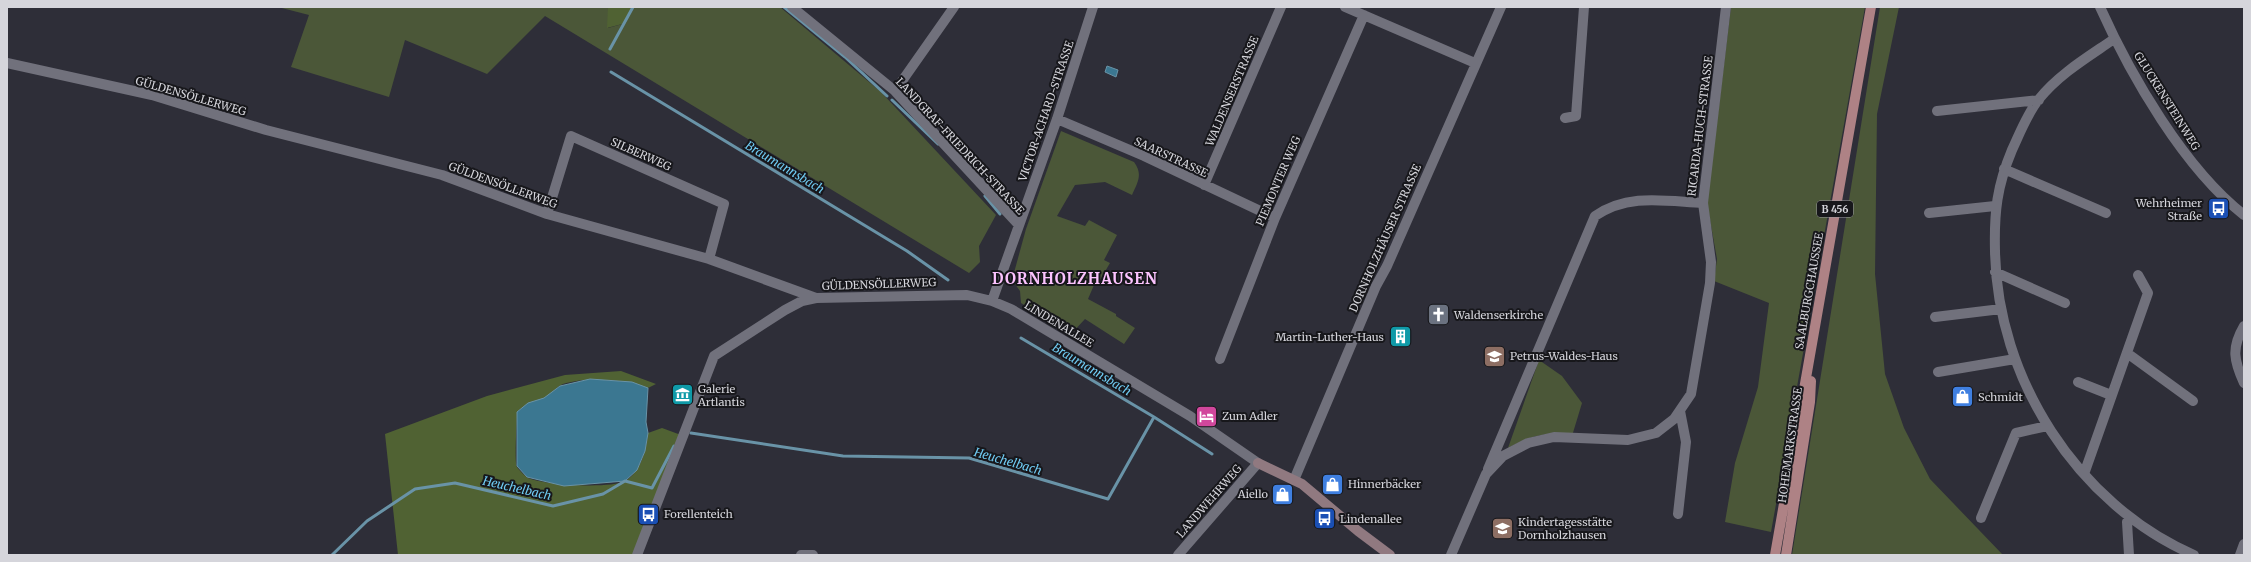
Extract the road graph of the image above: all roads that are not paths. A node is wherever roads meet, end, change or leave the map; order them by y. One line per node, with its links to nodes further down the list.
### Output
1 (792, 7): 15 (street, LANDGRAF-FRIEDRICH-STRASSE)
2 (954, 7): 15 (street)
3 (1093, 7): 19 (street, VICTOR-ACHARD-STRASSE)
4 (1282, 7): 21 (street, WALDENSERSTRASSE)
5 (1345, 7): 11 (street)
6 (1501, 7): 14 (street, DORNHOLZHÄUSER STRASSE)
7 (1584, 7): 18 (street)
8 (1726, 7): 22 (street, RICARDA-HUCH-STRASSE)
9 (1871, 7): 39 (main road, SAALBURGCHAUSSEE / B 456)
10 (2100, 7): 12 (street, GLUCKENSTEINWEG)
11 (1364, 15): 14 (street); 28 (street, PIEMONTER WEG)
12 (2114, 39): 16 (street); 27 (street, GLUCKENSTEINWEG)
13 (7, 63): 26 (street, GÜLDENSÖLLERWEG)
14 (1475, 63): 53 (street, DORNHOLZHÄUSER STRASSE)
15 (895, 92): 29 (street, LANDGRAF-FRIEDRICH-STRASSE)
16 (2039, 100): 17 (street); 20 (street)
17 (1937, 111)
18 (1564, 118)
19 (1057, 119): 21 (street, SAARSTRASSE); 29 (street, VICTOR-ACHARD-STRASSE)
20 (2004, 170): 23 (street); 25 (street)
21 (1204, 185): 28 (street, SAARSTRASSE)
22 (1703, 203): 48 (street, RICARDA-HUCH-STRASSE); 51 (street)
23 (1995, 206): 24 (street); 31 (street)
24 (1929, 213)
25 (2106, 213)
26 (547, 214): 30 (street, GÜLDENSÖLLERWEG); 30 (street, SILBERWEG)
27 (2244, 215)
28 (1275, 218): 41 (street, PIEMONTER WEG)
29 (1019, 225): 34 (street, VICTOR-ACHARD-STRASSE)
30 (708, 259): 33 (street, GÜLDENSÖLLERWEG)
31 (1995, 272): 35 (street); 36 (street)
32 (2138, 275): 40 (street)
33 (816, 298): 34 (street, GÜLDENSÖLLERWEG); 58 (street)
34 (992, 301): 50 (street, LINDENALLEE)
35 (2065, 303)
36 (2001, 309): 37 (street); 42 (street)
37 (1935, 317)
38 (2244, 326): 45 (street)
39 (1813, 338): 64 (main road, SAALBURGCHAUSSEE / B 456); 65 (main road, HOHEMARKSTRASSE / B 456)
40 (2127, 352): 46 (street); 47 (street)
41 (1220, 359)
42 (2014, 359): 43 (street); 49 (street)
43 (1938, 372)
44 (2078, 382): 46 (street)
45 (2244, 383)
46 (2111, 394): 52 (street)
47 (2193, 401)
48 (1680, 411): 51 (street, RICARDA-HUCH-STRASSE); 54 (street)
49 (2047, 426): 52 (street); 55 (street)
50 (1258, 463): 53 (street, LINDENALLEE); 61 (street, LANDWEHRWEG)
51 (1486, 474): 63 (street, RICARDA-HUCH-STRASSE)
52 (2084, 474): 56 (street)
53 (1294, 480): 62 (street, LINDENALLEE)
54 (1678, 514)
55 (1981, 518)
56 (2129, 518): 66 (street); 67 (street)
57 (2244, 544): 68 (street)
58 (637, 555)
59 (801, 555): 60 (street)
60 (813, 555)
61 (1178, 555)
62 (1390, 555)
63 (1451, 555)
64 (1775, 555)
65 (1786, 555)
66 (2129, 555)
67 (2194, 555)
68 (2240, 555)

